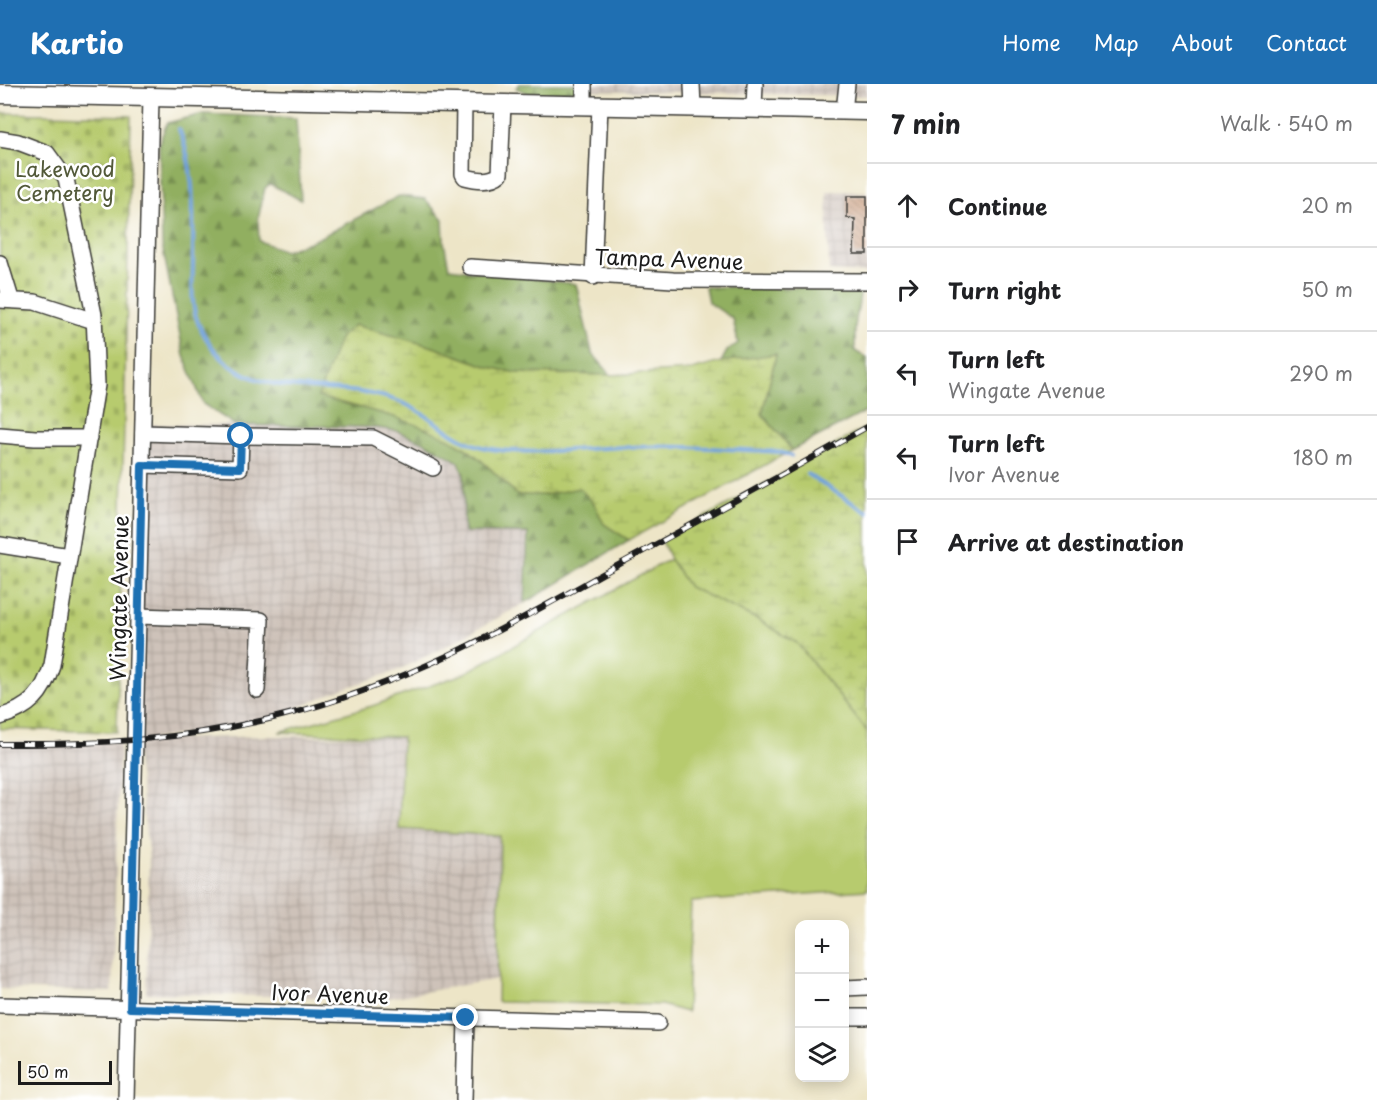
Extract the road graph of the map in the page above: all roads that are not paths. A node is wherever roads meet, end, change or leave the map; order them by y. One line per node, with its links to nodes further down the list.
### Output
1 (584, 84): 9 (street)
2 (692, 84): 10 (street)
3 (755, 84): 11 (street)
4 (847, 84): 12 (street)
5 (0, 94): 6 (main road)
6 (152, 98): 7 (main road); 21 (street, Wingate Avenue)
7 (464, 103): 8 (main road); 8 (street)
8 (503, 104): 9 (main road)
9 (592, 106): 10 (main road); 17 (street)
10 (693, 108): 11 (main road)
11 (754, 109): 12 (main road)
12 (844, 111): 13 (main road)
13 (867, 111)
14 (0, 140): 20 (street)
15 (0, 263): 19 (street)
16 (470, 267): 17 (street, Tampa Avenue)
17 (593, 277): 18 (street, Tampa Avenue)
18 (867, 282)
19 (6, 300): 20 (street)
20 (94, 321): 24 (street)
21 (143, 433): 23 (street); 25 (street, Wingate Avenue)
22 (0, 435): 24 (street)
23 (241, 436): 25 (street); 26 (street)
24 (89, 438): 28 (street)
25 (142, 465): 29 (street, Wingate Avenue)
26 (432, 468)
27 (0, 545): 28 (street)
28 (69, 556): 31 (street)
29 (138, 616): 30 (street); 35 (street, Wingate Avenue)
30 (257, 690)
31 (0, 717)
32 (867, 987): 33 (street)
33 (849, 988)
34 (0, 1005): 35 (street, Ivor Avenue)
35 (130, 1008): 38 (street, Ivor Avenue); 40 (street, Wingate Avenue)
36 (849, 1017): 37 (street)
37 (867, 1017)
38 (466, 1018): 39 (street, Ivor Avenue); 41 (street)
39 (658, 1023)
40 (126, 1100)
41 (464, 1100)

